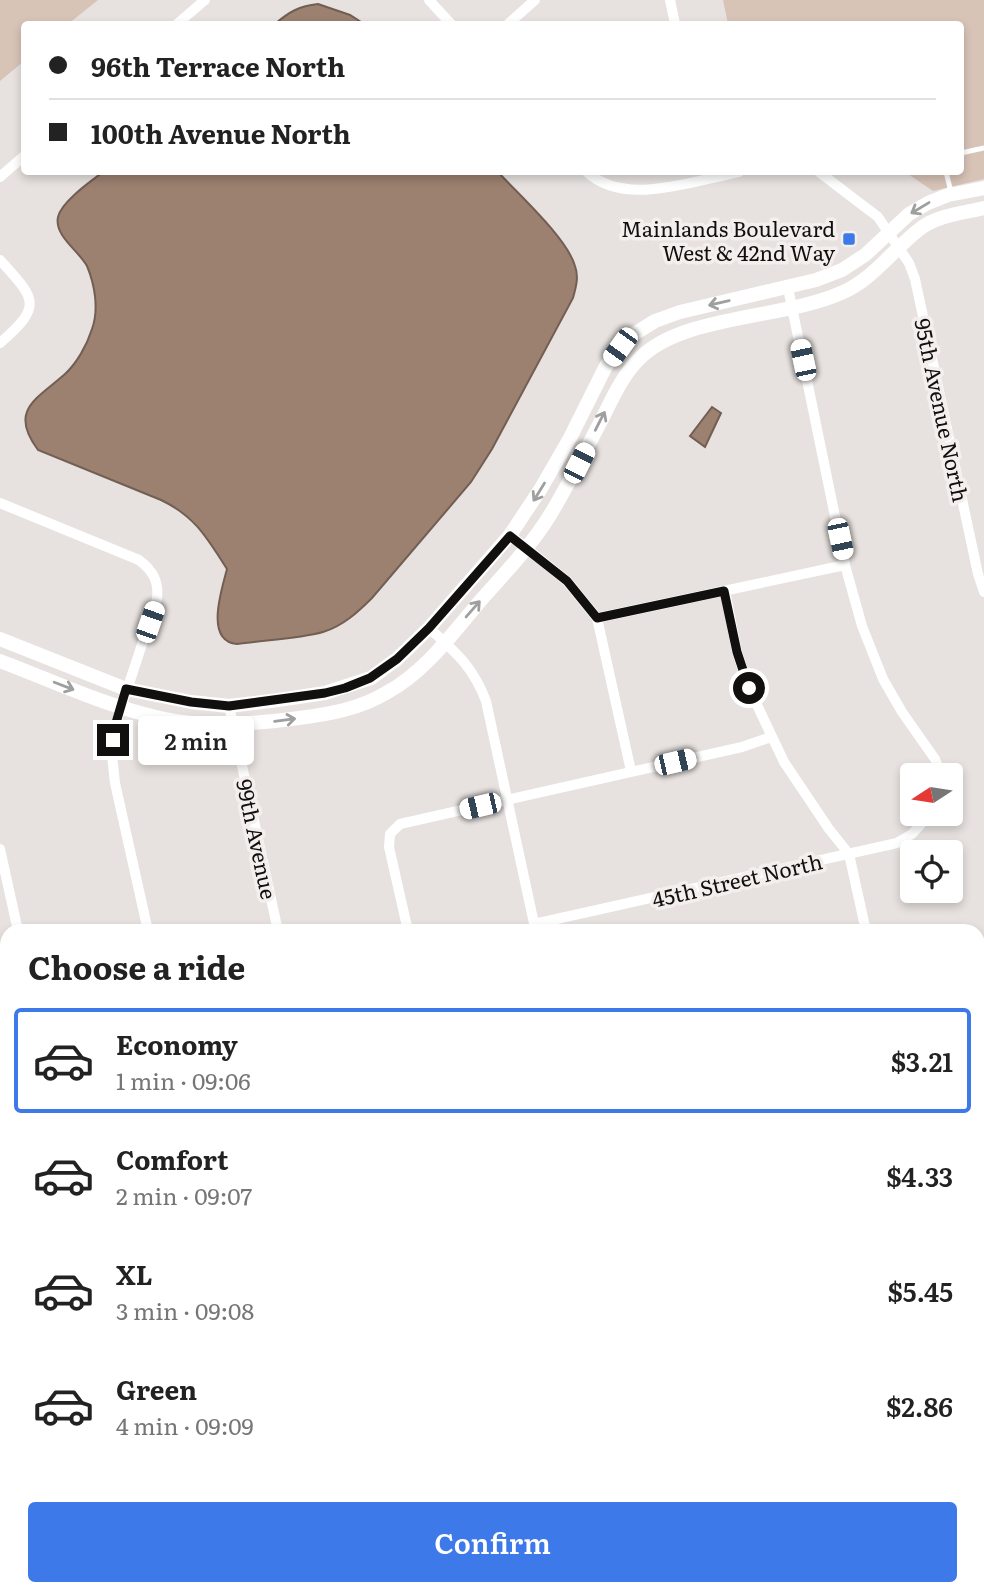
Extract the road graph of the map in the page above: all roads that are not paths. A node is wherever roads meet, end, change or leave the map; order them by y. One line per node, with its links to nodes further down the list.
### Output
1 (205, 0): 5 (street)
2 (429, 0): 6 (street)
3 (535, 0): 7 (street)
4 (670, 0): 8 (street)
5 (180, 21)
6 (448, 21)
7 (512, 21)
8 (674, 21)
9 (984, 148): 10 (lane)
10 (964, 152)
11 (21, 159): 16 (street)
12 (590, 175): 13 (street)
13 (707, 175)
14 (823, 175): 20 (street, 95th Avenue North)
15 (947, 175): 18 (lane)
16 (0, 177)
17 (984, 188): 18 (street)
18 (952, 195): 20 (street, one-way to 20)
19 (984, 208): 21 (street)
20 (890, 233): 21 (street, 95th Avenue North); 23 (street)
21 (900, 248): 24 (street); 31 (street, 95th Avenue North)
22 (0, 260): 25 (street)
23 (788, 288): 24 (street); 27 (street, one-way to 27)
24 (792, 309): 28 (street, one-way to 24); 29 (street)
25 (0, 343)
26 (0, 503): 37 (street)
27 (510, 536): 28 (street); 33 (street)
28 (526, 548): 32 (street); 35 (street, one-way to 28)
29 (845, 565): 30 (street); 42 (street)
30 (724, 591): 32 (street); 41 (street)
31 (984, 593)
32 (597, 618): 43 (street)
33 (429, 628): 35 (street); 38 (street)
34 (5, 641): 36 (street); 37 (street)
35 (444, 643): 40 (street, one-way to 35); 44 (street)
36 (1, 664): 39 (street, one-way to 39)
37 (126, 689): 38 (street); 39 (street)
38 (229, 706): 40 (street, 99th Avenue)
39 (122, 708): 40 (street); 51 (street)
40 (233, 724): 52 (street, 99th Avenue)
41 (771, 737): 43 (street); 47 (street)
42 (936, 763)
43 (631, 771): 44 (street)
44 (507, 800): 53 (street); 54 (street)
45 (919, 826): 47 (street, 45th Street North)
46 (0, 849): 48 (street)
47 (849, 854): 55 (street, 45th Street North); 56 (street)
48 (13, 906): 49 (street); 50 (street)
49 (0, 909)
50 (17, 924)
51 (146, 924)
52 (276, 924)
53 (406, 924)
54 (534, 924)
55 (548, 924)
56 (864, 924)

